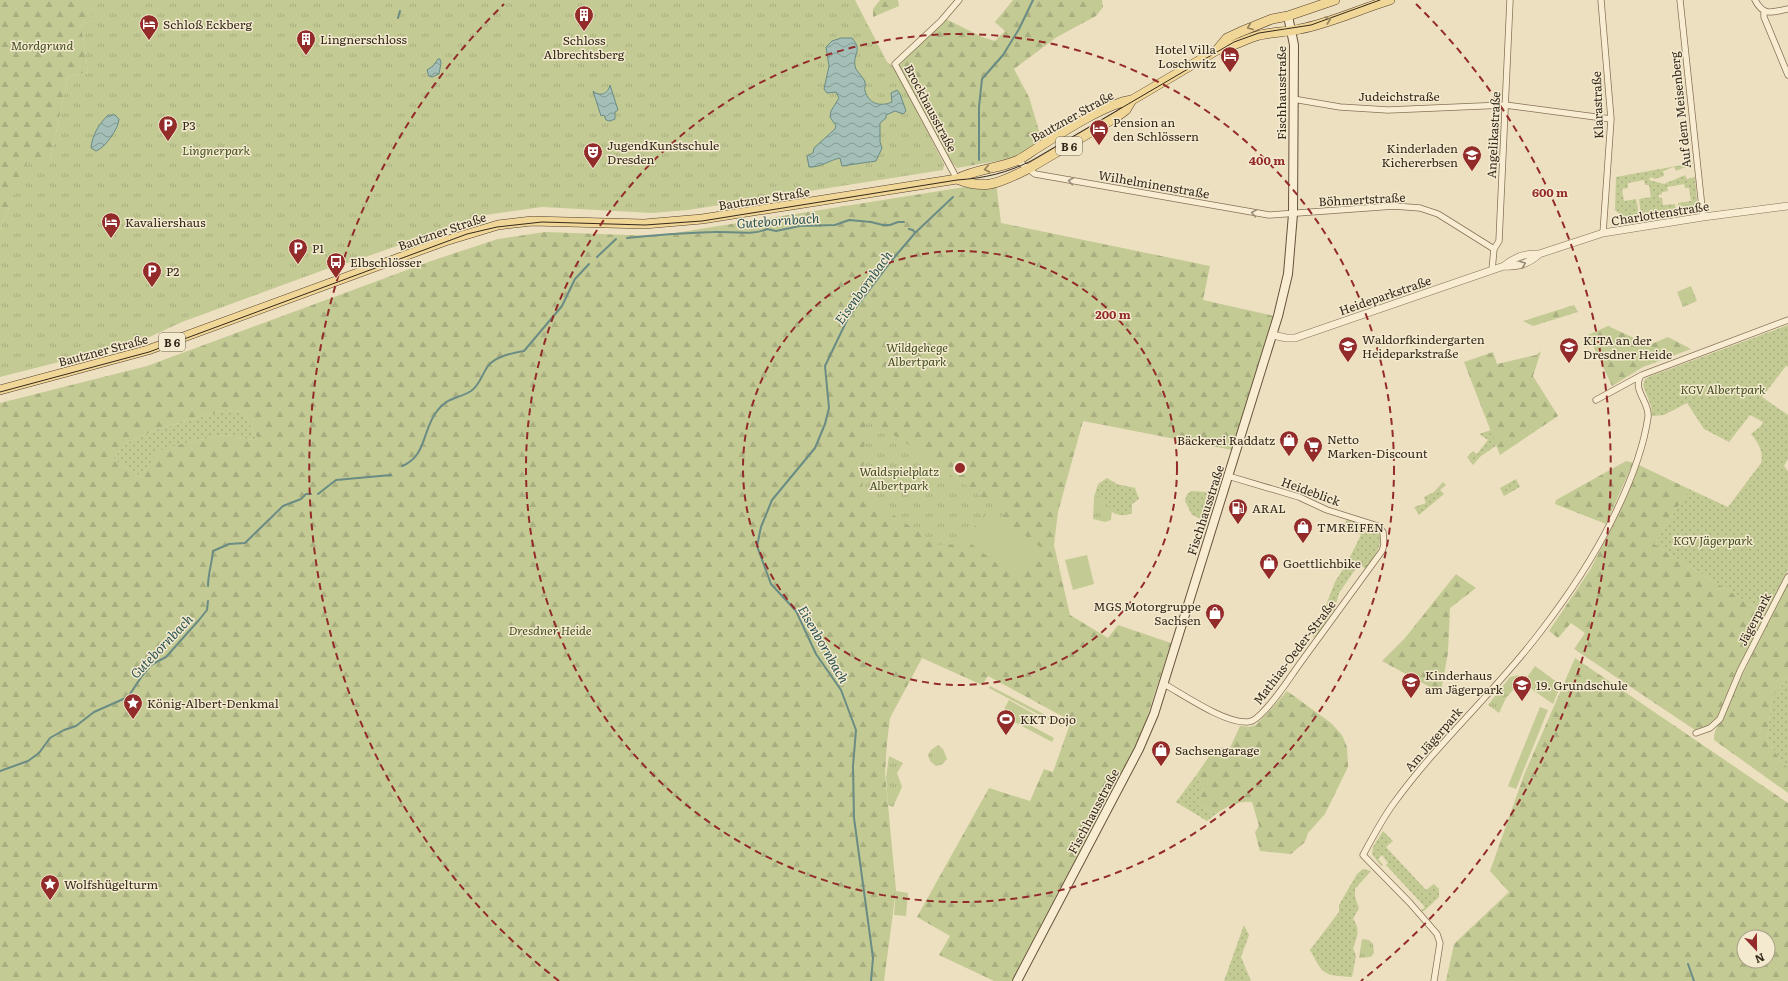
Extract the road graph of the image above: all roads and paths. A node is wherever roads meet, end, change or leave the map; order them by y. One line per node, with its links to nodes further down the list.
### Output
1 (959, 0): 20 (street, Brockhausstraße)
2 (1335, 0): 10 (main road, Bautzner Straße / B 6)
3 (1390, 0): 11 (main road, Bautzner Straße / B 6, one-way to 3)
4 (1510, 0): 16 (street, Angelikastraße)
5 (1601, 0): 17 (street, Klarastraße)
6 (1680, 0): 23 (street, Auf dem Meisenberg)
7 (1755, 0): 9 (street)
8 (1788, 9): 9 (street)
9 (1764, 12): 13 (street)
10 (1288, 16): 11 (main road, Fischhausstraße); 12 (main road, Bautzner Straße / B 6, one-way to 12)
11 (1291, 31): 12 (main road, Bautzner Straße / B 6); 14 (main road, Fischhausstraße)
12 (1217, 50): 15 (main road, Bautzner Straße / B 6)
13 (1788, 75)
14 (1293, 99): 16 (street, Judeichstraße); 22 (main road, Fischhausstraße)
15 (1132, 100): 18 (main road, Bautzner Straße / B 6); 19 (main road, Bautzner Straße / B 6)
16 (1505, 105): 17 (street, Judeichstraße); 25 (street, Angelikastraße)
17 (1611, 119): 24 (street, Klarastraße)
18 (1017, 160): 19 (street, Wilhelminenstraße); 20 (main road, Bautzner Straße / B 6, one-way to 20)
19 (1028, 169): 20 (main road, Bautzner Straße / B 6); 22 (street, Wilhelminenstraße, one-way to 19)
20 (957, 179): 31 (main road, Bautzner Straße / B 6)
21 (1788, 206): 23 (street, Charlottenstraße)
22 (1293, 214): 25 (street, Böhmertstraße); 29 (main road, Fischhausstraße)
23 (1703, 217): 24 (street, Charlottenstraße)
24 (1603, 233): 26 (street, Charlottenstraße)
25 (1494, 249): 27 (street, Angelikastraße)
26 (1504, 266): 27 (street, Heideparkstraße)
27 (1492, 270): 29 (street, Heideparkstraße)
28 (1788, 320): 30 (street)
29 (1273, 335): 33 (main road, Fischhausstraße)
30 (1640, 377): 32 (street); 39 (street, Am Jägerpark)
31 (0, 390)
32 (1596, 400)
33 (1228, 476): 34 (street, Heideblick); 36 (main road, Fischhausstraße)
34 (1383, 532): 36 (street, Mathias-Oeder-Straße)
35 (1788, 577): 37 (street, Jägerpark)
36 (1164, 684): 38 (main road, Fischhausstraße)
37 (1696, 733)
38 (1017, 981)
39 (1434, 981)

